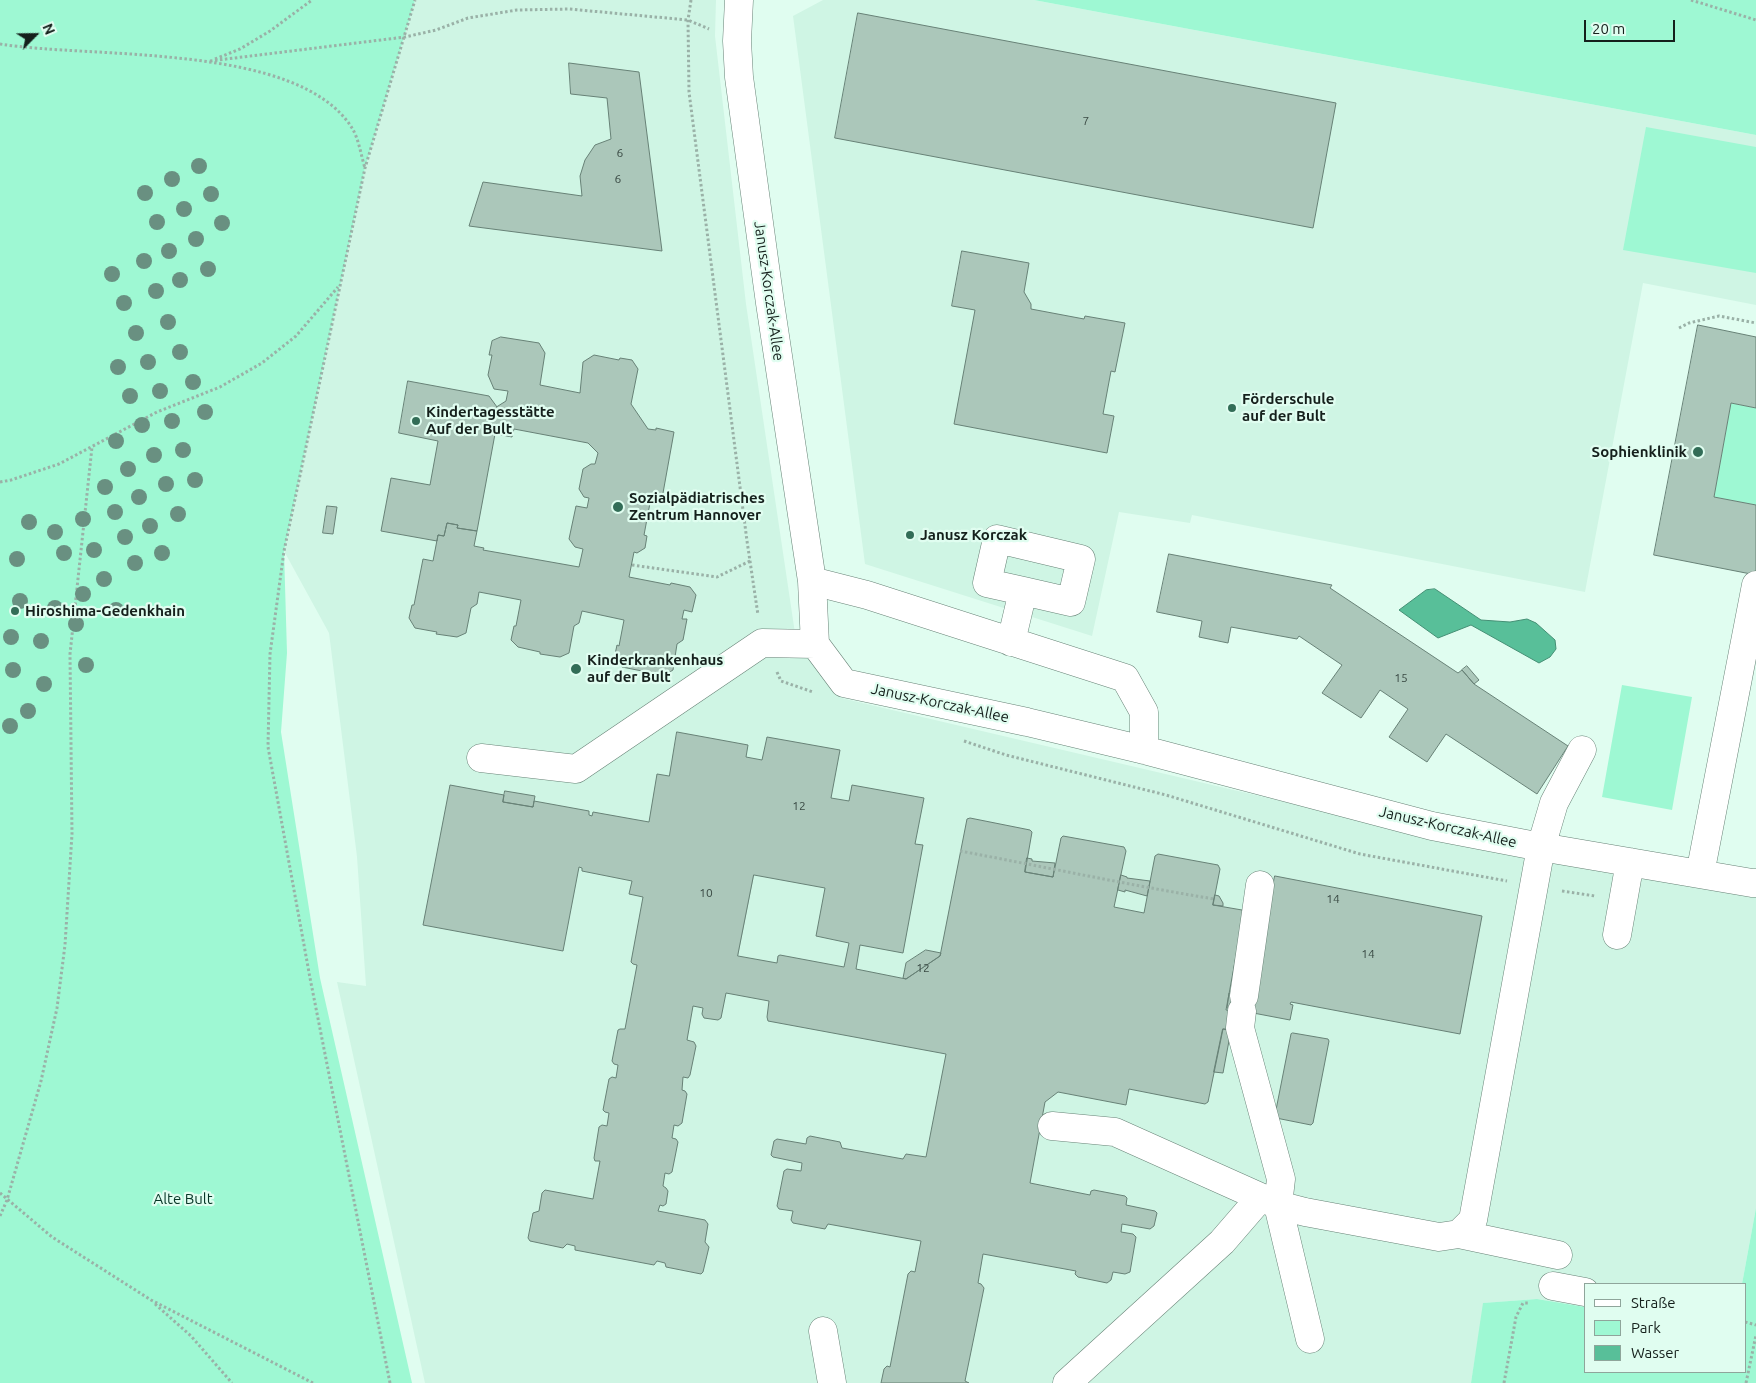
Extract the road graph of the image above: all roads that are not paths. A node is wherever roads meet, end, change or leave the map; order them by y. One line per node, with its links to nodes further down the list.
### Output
1 (739, 0): 2 (street, Janusz-Korczak-Allee)
2 (812, 581): 6 (street); 7 (street, Janusz-Korczak-Allee)
3 (1756, 585): 5 (street)
4 (1023, 591): 6 (street)
5 (1753, 621): 13 (street)
6 (1011, 642): 8 (street)
7 (815, 644): 8 (street, Janusz-Korczak-Allee); 10 (street)
8 (1144, 750): 11 (street, Janusz-Korczak-Allee)
9 (1582, 750): 11 (street)
10 (481, 758)
11 (1541, 847): 12 (street, Janusz-Korczak-Allee); 19 (street)
12 (1630, 862): 13 (street, Janusz-Korczak-Allee); 16 (street)
13 (1700, 874): 14 (street, Janusz-Korczak-Allee)
14 (1756, 883)
15 (1260, 885): 18 (street)
16 (1618, 935)
17 (1052, 1126): 18 (street)
18 (1269, 1201): 19 (street); 24 (street); 26 (street)
19 (1459, 1234): 20 (street)
20 (1558, 1256)
21 (1552, 1286): 22 (street)
22 (1584, 1292)
23 (823, 1331): 25 (street)
24 (1310, 1339)
25 (832, 1383)
26 (1067, 1383)

